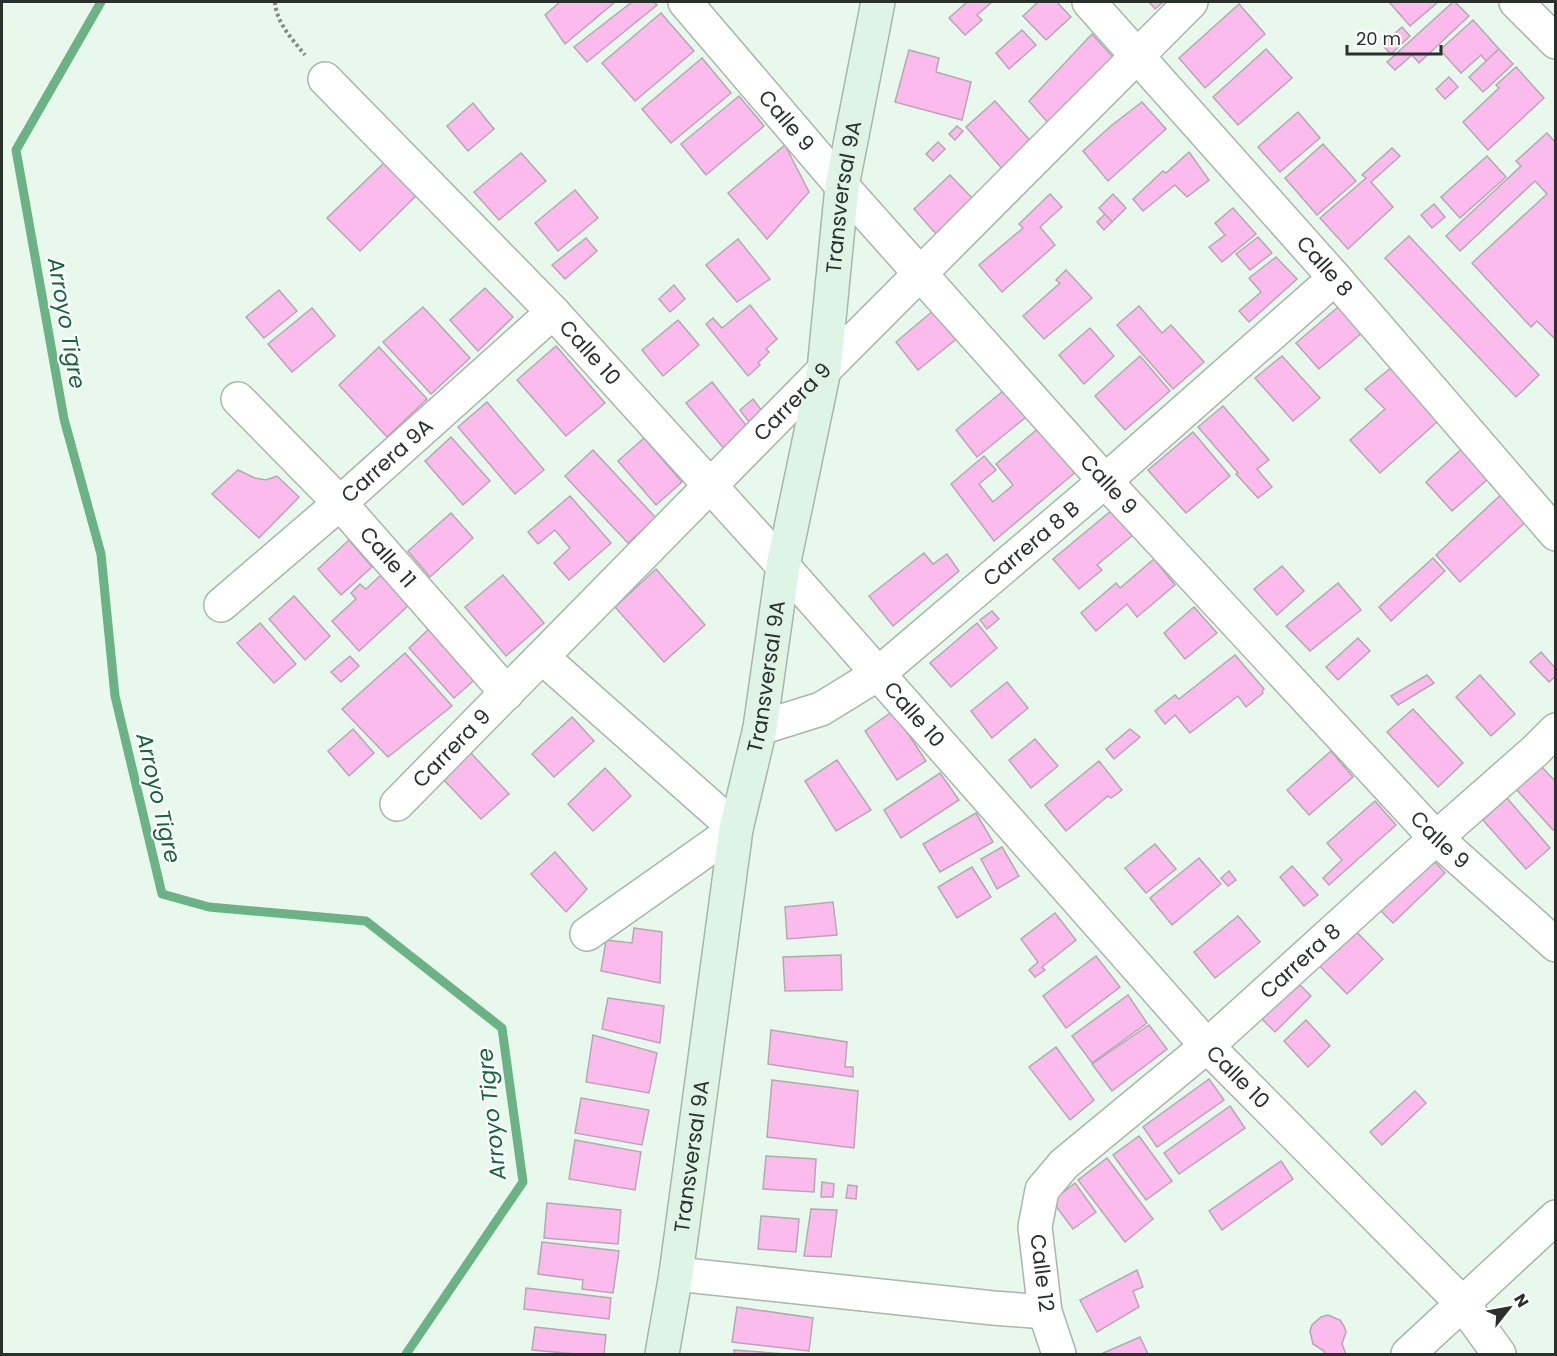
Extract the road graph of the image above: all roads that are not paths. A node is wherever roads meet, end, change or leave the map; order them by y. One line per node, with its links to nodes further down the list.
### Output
1 (685, 2): 9 (street, Calle 9)
2 (878, 2): 9 (main road, Transversal 9A)
3 (1089, 2): 7 (street, Calle 8)
4 (1191, 2): 7 (street, Carrera 9)
5 (1516, 2): 6 (street)
6 (1556, 42)
7 (1138, 56): 10 (street, Carrera 9); 11 (street, Calle 8)
8 (325, 79): 12 (street, Calle 10)
9 (842, 186): 10 (street, Calle 9); 13 (main road, Transversal 9A)
10 (921, 274): 13 (street, Carrera 9); 15 (street, Calle 9)
11 (1335, 278): 15 (street, Carrera 8 B); 18 (street, Calle 8)
12 (553, 312): 16 (street, Calle 10); 17 (street, Carrera 9A)
13 (824, 370): 16 (street, Carrera 9); 19 (main road, Transversal 9A)
14 (238, 399): 17 (street, Calle 11)
15 (1105, 481): 22 (street, Carrera 8 B); 28 (street, Calle 9)
16 (710, 488): 19 (street, Calle 10); 21 (street, Carrera 9)
17 (340, 503): 20 (street, Carrera 9A); 23 (street, Calle 11)
18 (1556, 534)
19 (783, 566): 22 (street, Calle 10); 24 (main road, Transversal 9A)
20 (221, 605)
21 (542, 657): 23 (street, Carrera 9); 27 (street)
22 (878, 674): 24 (street, Carrera 8 B); 31 (street, Calle 10)
23 (507, 693): 26 (street, Carrera 9)
24 (760, 728): 27 (main road, Transversal 9A)
25 (1556, 730): 28 (street, Carrera 8)
26 (397, 804)
27 (736, 829): 29 (street); 34 (main road, Transversal 9A)
28 (1436, 838): 30 (street, Calle 9); 31 (street, Carrera 8)
29 (587, 934)
30 (1556, 945)
31 (1207, 1046): 32 (street, Carrera 8); 35 (street, Calle 10)
32 (1042, 1190): 36 (street, Calle 12)
33 (1556, 1217): 35 (street)
34 (676, 1274): 36 (street); 37 (main road, Transversal 9A)
35 (1463, 1304): 39 (street); 40 (street, Calle 10)
36 (1045, 1312): 38 (street, Calle 12)
37 (662, 1354)
38 (1059, 1354)
39 (1408, 1354)
40 (1499, 1354)

